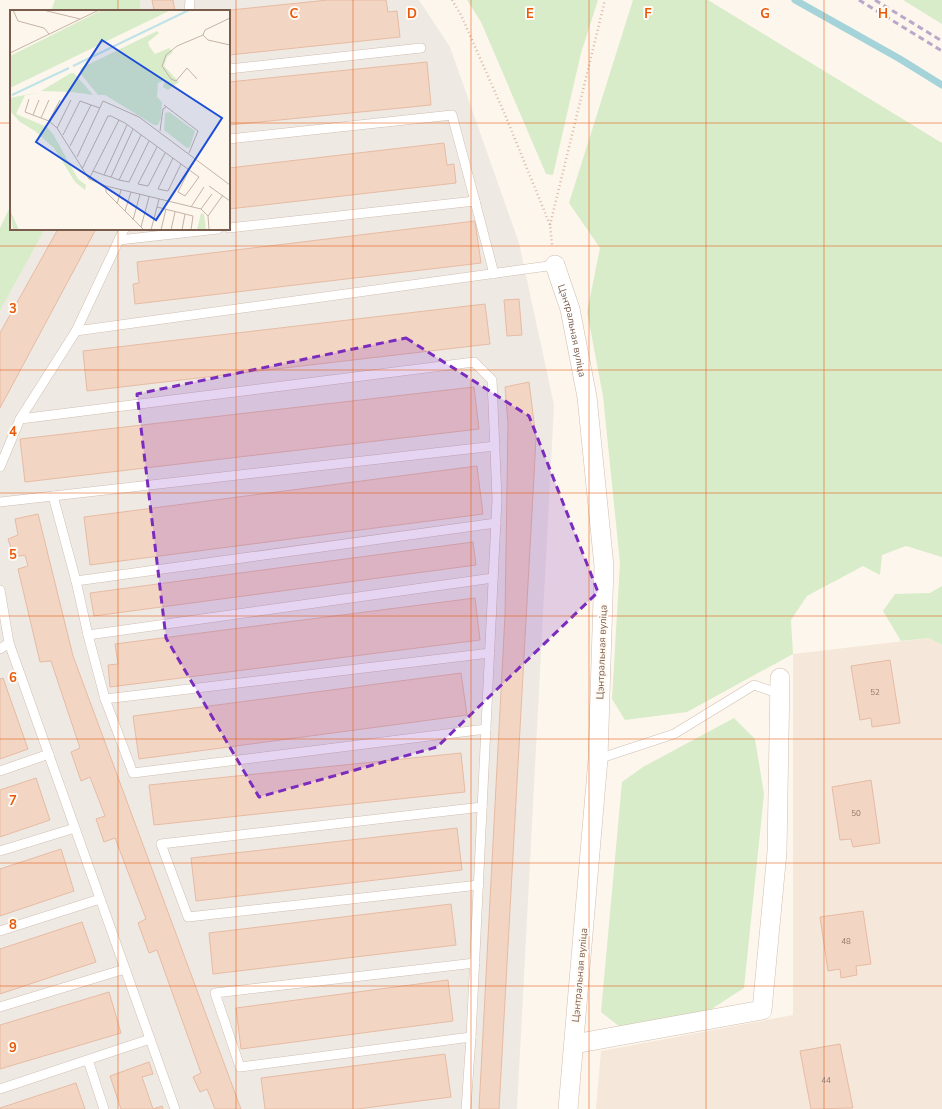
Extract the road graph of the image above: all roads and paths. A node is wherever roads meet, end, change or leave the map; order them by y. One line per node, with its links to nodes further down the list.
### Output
1 (190, 0): 4 (lane)
2 (452, 0): 9 (path)
3 (605, 0): 9 (path)
4 (189, 10)
5 (421, 48): 6 (lane)
6 (230, 69)
7 (230, 139): 8 (lane)
8 (475, 201): 10 (lane); 15 (lane)
9 (550, 225): 14 (path)
10 (230, 228)
11 (124, 230): 13 (lane)
12 (209, 230): 13 (lane)
13 (119, 240): 16 (lane)
14 (555, 265): 15 (lane); 34 (street, Цэнтральная вуліца)
15 (494, 274): 16 (lane)
16 (76, 331): 17 (lane)
17 (20, 419): 18 (lane); 19 (lane)
18 (495, 446): 20 (lane); 22 (lane)
19 (0, 467)
20 (53, 496): 21 (lane); 24 (lane)
21 (0, 502)
22 (496, 523): 23 (lane); 24 (lane)
23 (493, 578): 26 (lane); 29 (lane)
24 (76, 581): 26 (lane)
25 (0, 590): 27 (lane)
26 (88, 635): 31 (lane)
27 (9, 643): 28 (lane); 33 (lane)
28 (0, 649)
29 (490, 653): 31 (lane); 32 (lane)
30 (780, 686): 34 (lane); 47 (street)
31 (105, 699): 32 (lane)
32 (486, 729): 36 (lane)
33 (49, 754): 35 (lane); 37 (lane)
34 (598, 759): 47 (street, Цэнтральная вуліца)
35 (0, 771)
36 (482, 807): 39 (lane); 39 (lane)
37 (75, 828): 38 (lane); 40 (lane)
38 (0, 851)
39 (479, 885): 42 (lane)
40 (100, 899): 41 (lane); 43 (lane)
41 (0, 931)
42 (475, 963): 45 (lane); 45 (lane)
43 (125, 969): 44 (lane); 46 (lane)
44 (0, 1007)
45 (471, 1036): 52 (lane)
46 (150, 1039): 48 (lane); 51 (lane)
47 (574, 1044): 53 (street, Цэнтральная вуліца)
48 (88, 1060): 49 (lane); 50 (lane)
49 (0, 1089)
50 (104, 1109)
51 (175, 1109)
52 (466, 1109)
53 (568, 1109)

